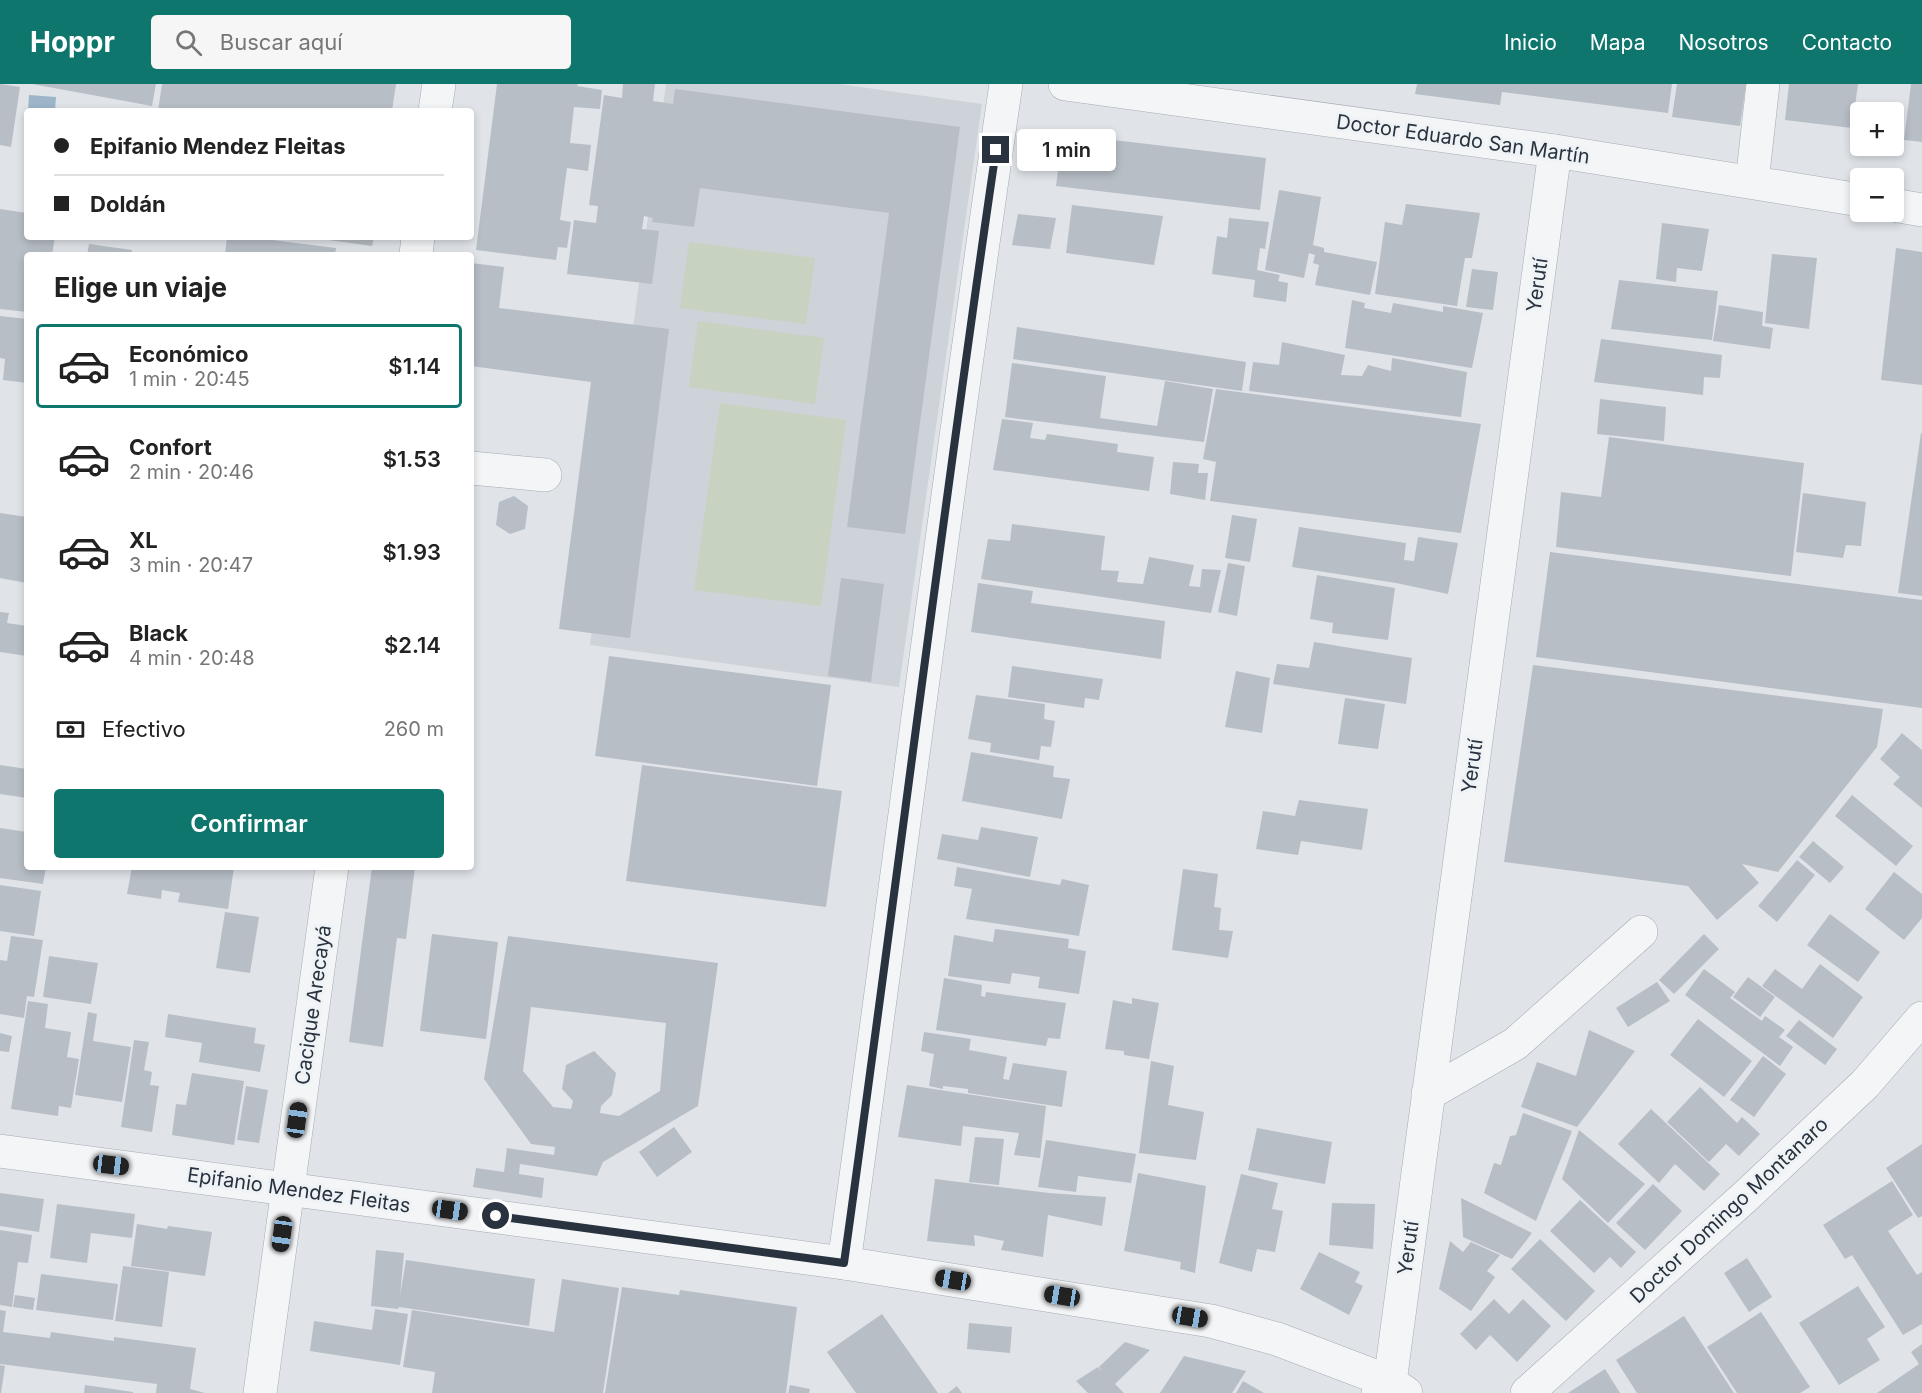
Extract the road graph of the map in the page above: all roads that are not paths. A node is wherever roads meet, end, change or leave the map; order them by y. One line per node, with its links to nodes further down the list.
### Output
1 (439, 84): 5 (street)
2 (1006, 84): 19 (street)
3 (1065, 84): 6 (street, Doctor Eduardo San Martín)
4 (1763, 84): 7 (street)
5 (435, 108)
6 (1555, 151): 7 (street, Doctor Eduardo San Martín); 16 (street, Yerutí)
7 (1752, 182): 8 (street, Doctor Eduardo San Martín)
8 (1850, 198)
9 (1904, 207): 10 (street)
10 (1922, 210)
11 (474, 468): 12 (street)
12 (545, 475)
13 (332, 870): 18 (street, Cacique Arecayá)
14 (1641, 932): 16 (street)
15 (1922, 1018): 22 (street, Doctor Domingo Montanaro)
16 (1428, 1094): 20 (street, Yerutí)
17 (0, 1151): 18 (street, Epifanio Mendez Fleitas)
18 (288, 1189): 19 (street, Epifanio Mendez Fleitas); 21 (street, Cacique Arecayá)
19 (844, 1263): 20 (street, Epifanio Mendez Fleitas)
20 (1392, 1389)
21 (260, 1393)
22 (1527, 1393)

